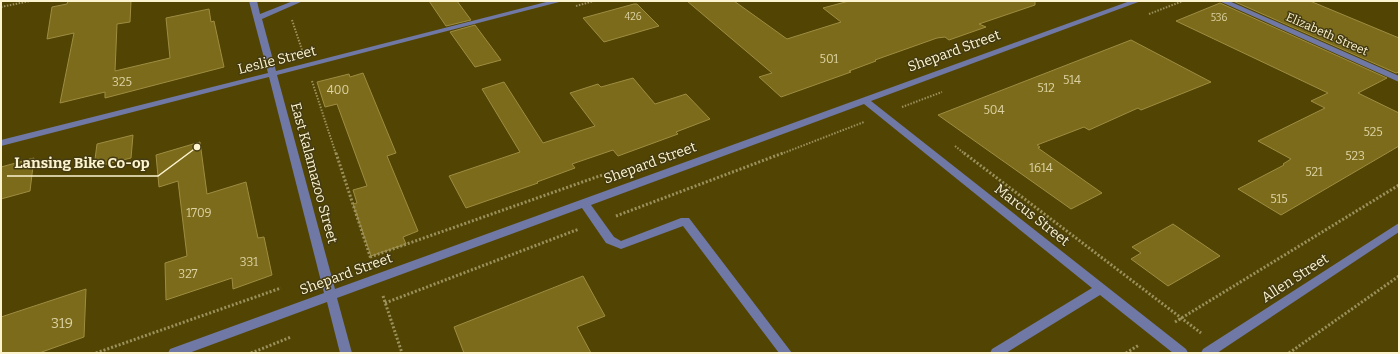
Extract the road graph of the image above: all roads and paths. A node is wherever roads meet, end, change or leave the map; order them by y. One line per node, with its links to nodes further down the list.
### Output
1 (30, 1): 9 (path)
2 (253, 1): 11 (street, East Kalamazoo Street)
3 (299, 1): 8 (street)
4 (560, 1): 12 (street, Leslie Street)
5 (1137, 1): 16 (street, Shepard Street)
6 (1182, 1): 10 (path)
7 (1223, 1): 14 (street, Elizabeth Street)
8 (287, 6): 11 (street); 12 (path)
9 (1, 7)
10 (1146, 15)
11 (258, 18): 13 (street, East Kalamazoo Street)
12 (308, 65): 13 (street, Leslie Street); 27 (path)
13 (272, 74): 20 (street, Leslie Street); 30 (street, East Kalamazoo Street)
14 (1399, 79)
15 (947, 90): 17 (path)
16 (864, 100): 19 (street, Marcus Street); 23 (street, Shepard Street)
17 (903, 107): 18 (path); 19 (path)
18 (909, 112)
19 (882, 115): 24 (path); 29 (street, Marcus Street)
20 (1, 143)
21 (954, 145): 32 (path)
22 (1399, 185): 32 (path)
23 (584, 203): 24 (street); 27 (street, Shepard Street)
24 (597, 223): 31 (path); 41 (street)
25 (1399, 227): 35 (street, Allen Street)
26 (1399, 276): 46 (path)
27 (377, 278): 30 (street, Shepard Street); 31 (path)
28 (281, 288): 36 (path)
29 (1102, 288): 33 (street, Marcus Street); 42 (street)
30 (331, 295): 37 (street, Shepard Street); 39 (street, East Kalamazoo Street)
31 (385, 303): 40 (path)
32 (1181, 318): 33 (path); 35 (path)
33 (1157, 333): 43 (path); 44 (street, Marcus Street)
34 (291, 337): 38 (path)
35 (1218, 346): 45 (street, Allen Street)
36 (96, 353)
37 (174, 353)
38 (250, 353)
39 (346, 353)
40 (402, 353)
41 (786, 353)
42 (996, 353)
43 (1126, 353)
44 (1182, 353)
45 (1207, 353)
46 (1289, 353)

